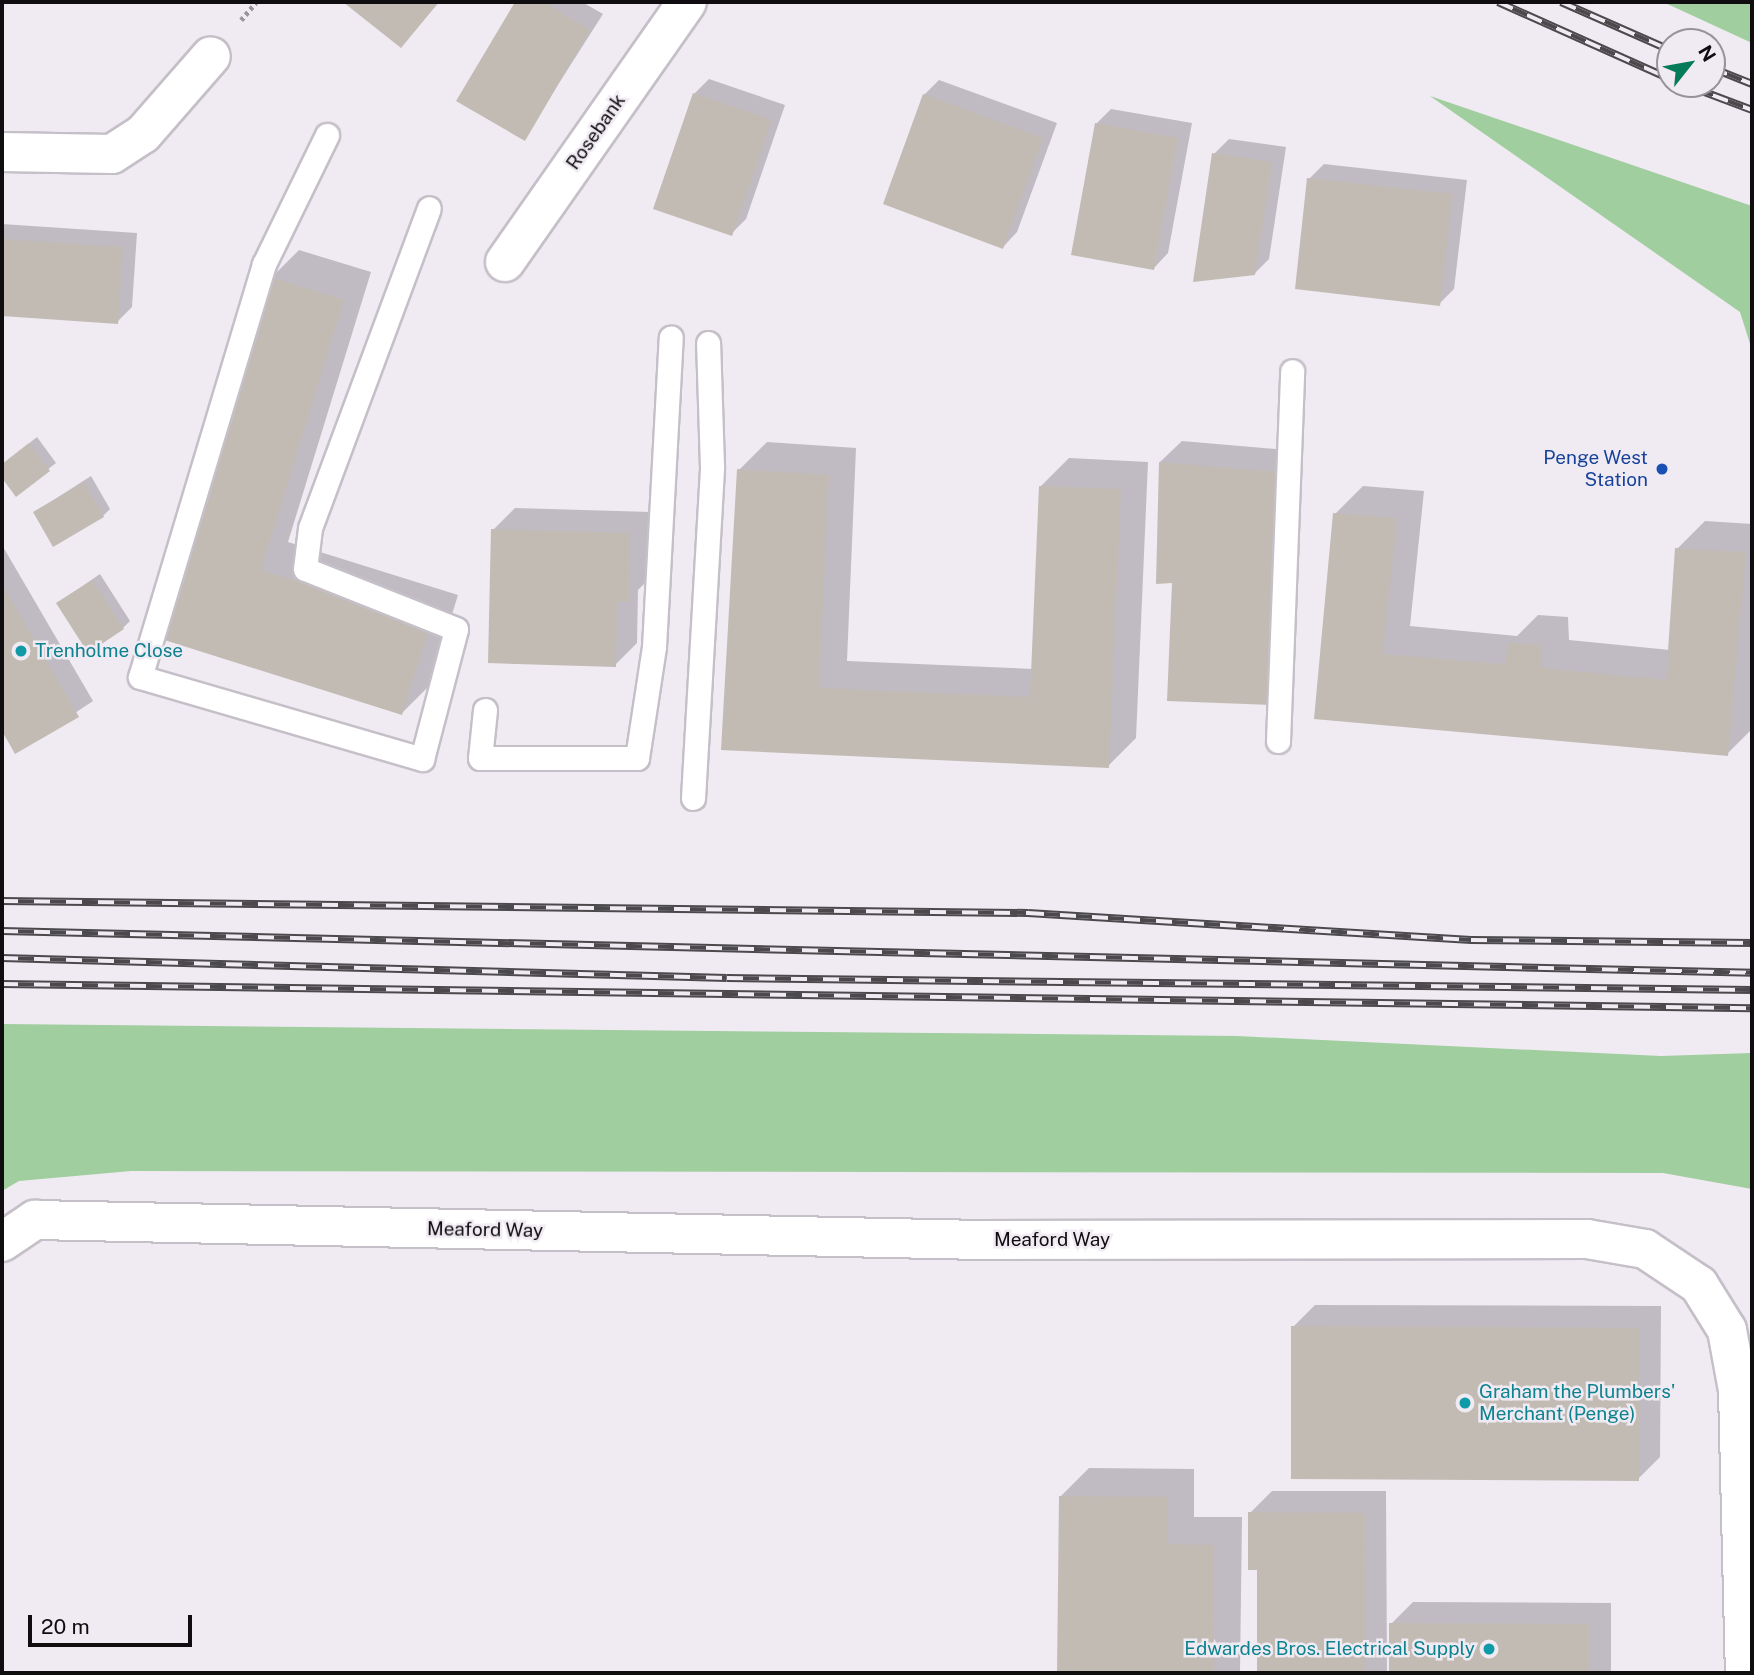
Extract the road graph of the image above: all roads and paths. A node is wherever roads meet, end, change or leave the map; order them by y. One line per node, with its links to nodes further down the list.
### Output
1 (687, 2): 6 (street, Rosebank)
2 (211, 56): 4 (street)
3 (327, 135): 5 (lane)
4 (2, 152)
5 (429, 208)
6 (505, 262)
7 (671, 337): 10 (lane)
8 (708, 343): 12 (lane)
9 (1292, 371): 11 (lane)
10 (485, 710)
11 (1278, 741)
12 (693, 798)
13 (2, 1242): 14 (street, Meaford Way)
14 (1745, 1673)

